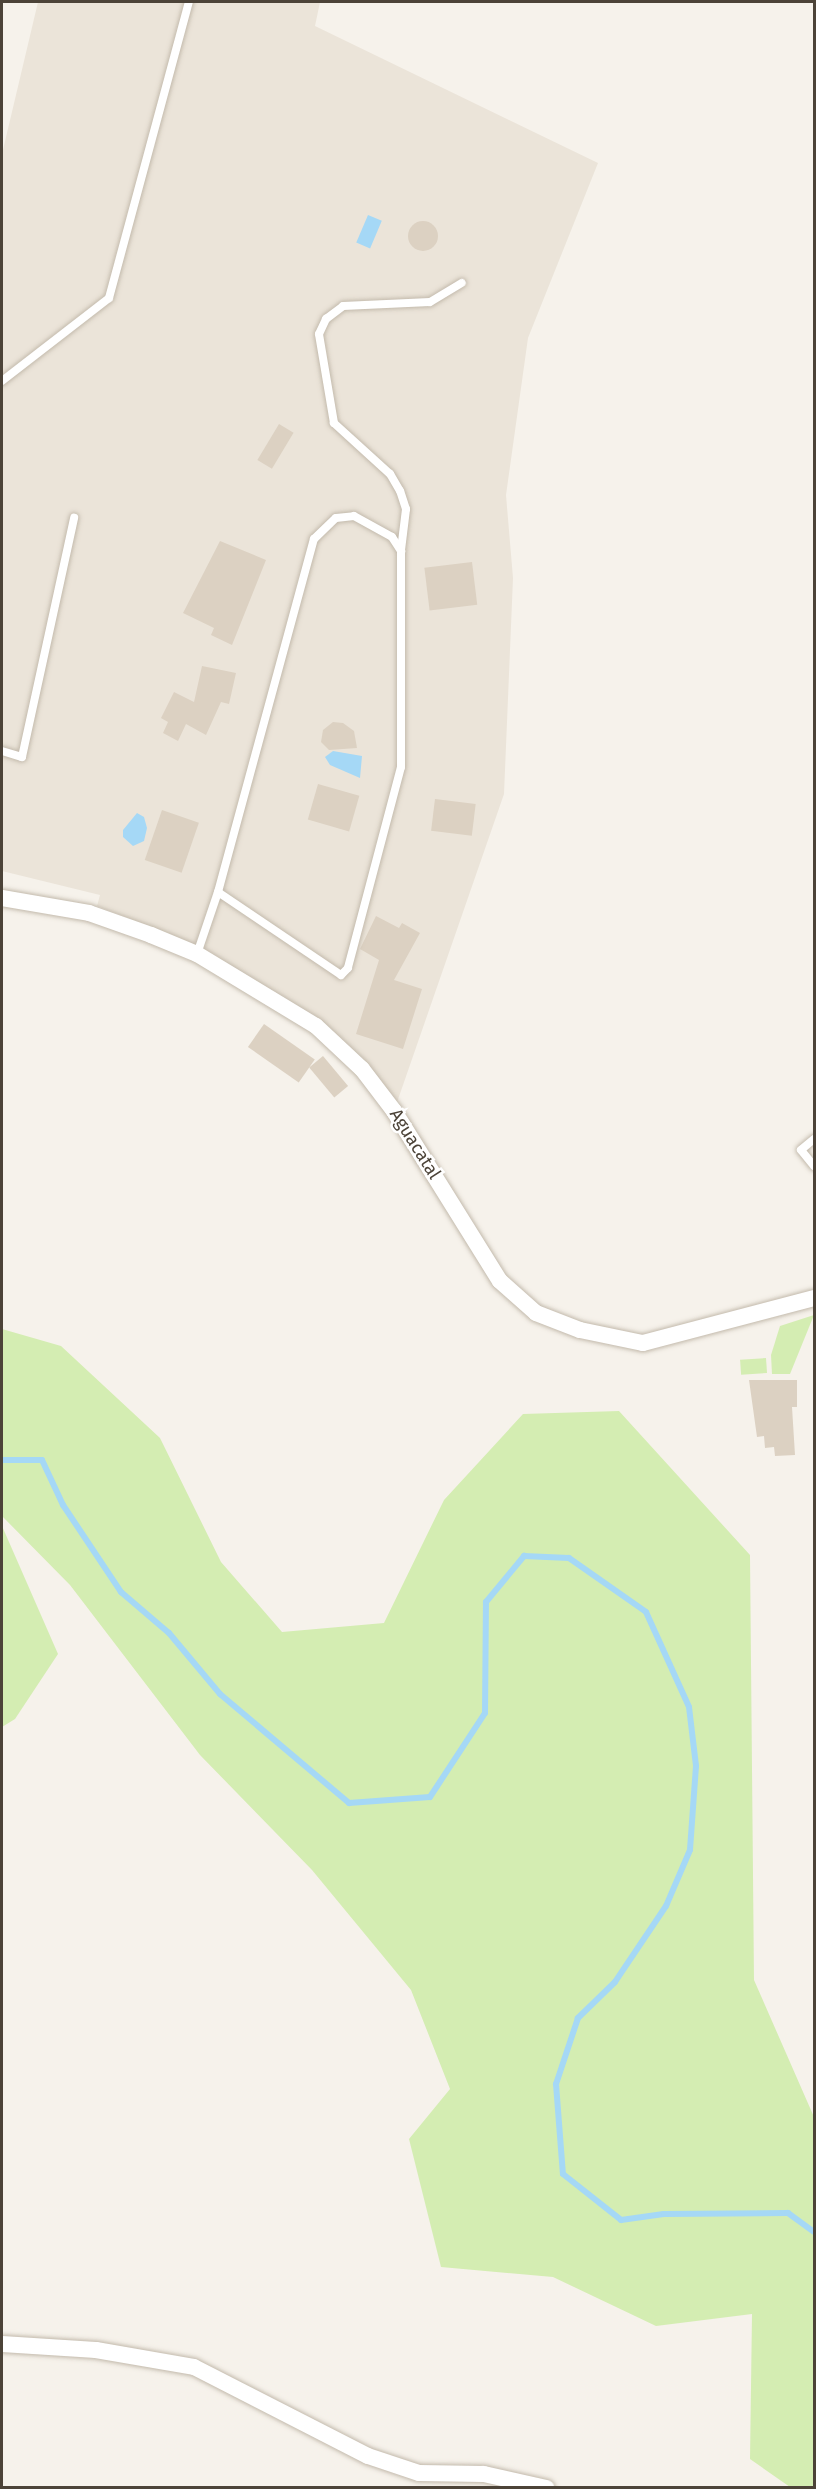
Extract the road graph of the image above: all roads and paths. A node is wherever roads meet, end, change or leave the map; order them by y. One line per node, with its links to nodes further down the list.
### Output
1 (189, 2): 3 (lane)
2 (462, 283): 5 (lane)
3 (2, 381)
4 (74, 518): 6 (lane)
5 (401, 550): 7 (lane); 7 (lane)
6 (2, 751)
7 (218, 892): 9 (lane)
8 (2, 898): 9 (street, Aguacatal)
9 (197, 954): 12 (street, Aguacatal)
10 (814, 1139): 11 (lane)
11 (814, 1166)
12 (814, 1298)
13 (2, 2344): 14 (street)
14 (546, 2487)

